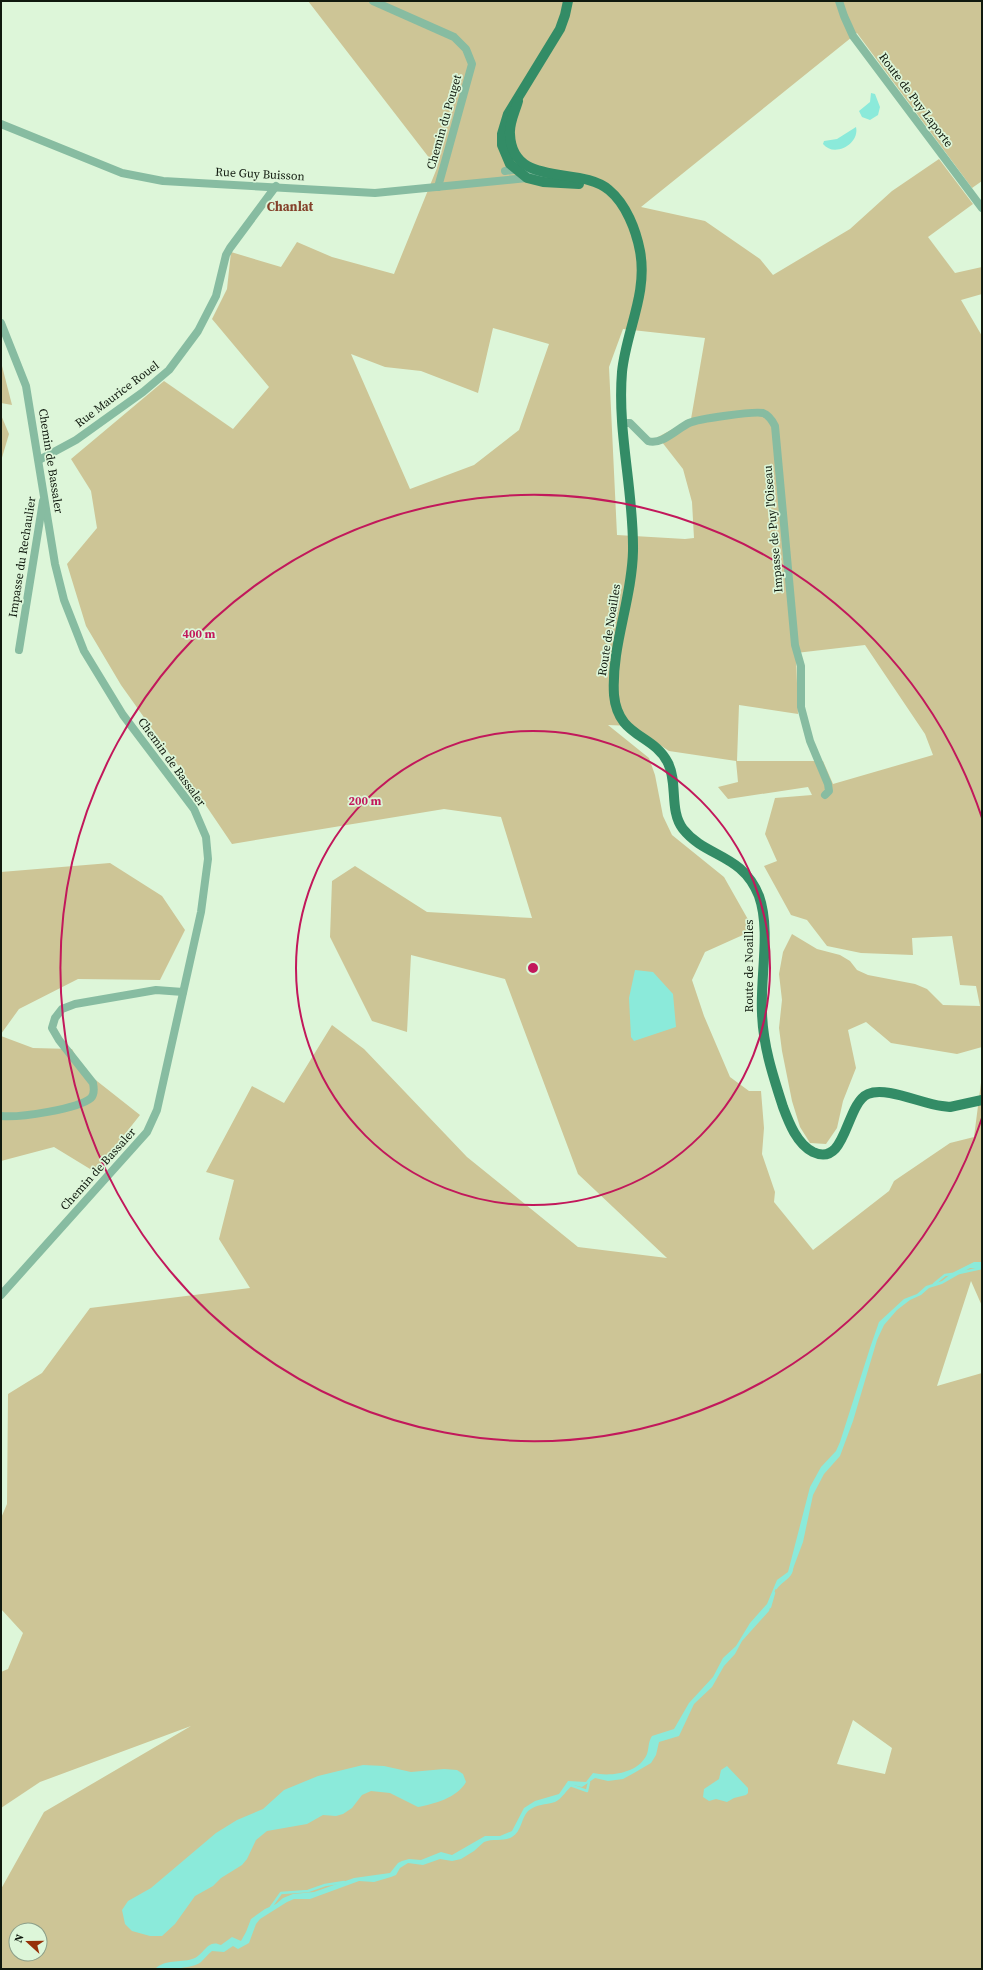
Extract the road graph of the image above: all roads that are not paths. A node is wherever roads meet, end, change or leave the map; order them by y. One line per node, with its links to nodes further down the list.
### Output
1 (373, 1): 13 (street, Chemin du Pouget)
2 (568, 1): 4 (main road)
3 (839, 1): 15 (street, Route de Puy Laporte)
4 (518, 101): 6 (main road); 7 (main road)
5 (1, 124): 12 (street, Rue Guy Buisson)
6 (506, 156): 8 (street); 9 (main road)
7 (519, 159): 9 (street); 10 (main road, Route de Noailles)
8 (505, 171): 9 (street); 11 (street)
9 (516, 172): 10 (street); 11 (street, Rue Guy Buisson); 14 (main road)
10 (575, 178): 14 (main road, Route de Noailles)
11 (493, 180): 13 (street, Rue Guy Buisson)
12 (276, 186): 13 (street, Rue Guy Buisson); 18 (street, Rue Maurice Rouel)
13 (438, 187)
14 (618, 199): 17 (main road, Route de Noailles)
15 (982, 208)
16 (1, 323): 18 (street, Chemin de Bassaler)
17 (623, 423): 21 (street, Impasse de Puy l'Oiseau); 23 (main road, Route de Noailles)
18 (39, 460): 19 (street, Chemin de Bassaler)
19 (44, 492): 20 (street, Impasse du Rechaulier); 22 (street, Chemin de Bassaler)
20 (19, 650)
21 (825, 795)
22 (183, 992): 24 (street); 25 (street, Chemin de Bassaler)
23 (982, 1100)
24 (1, 1116)
25 (1, 1295)

